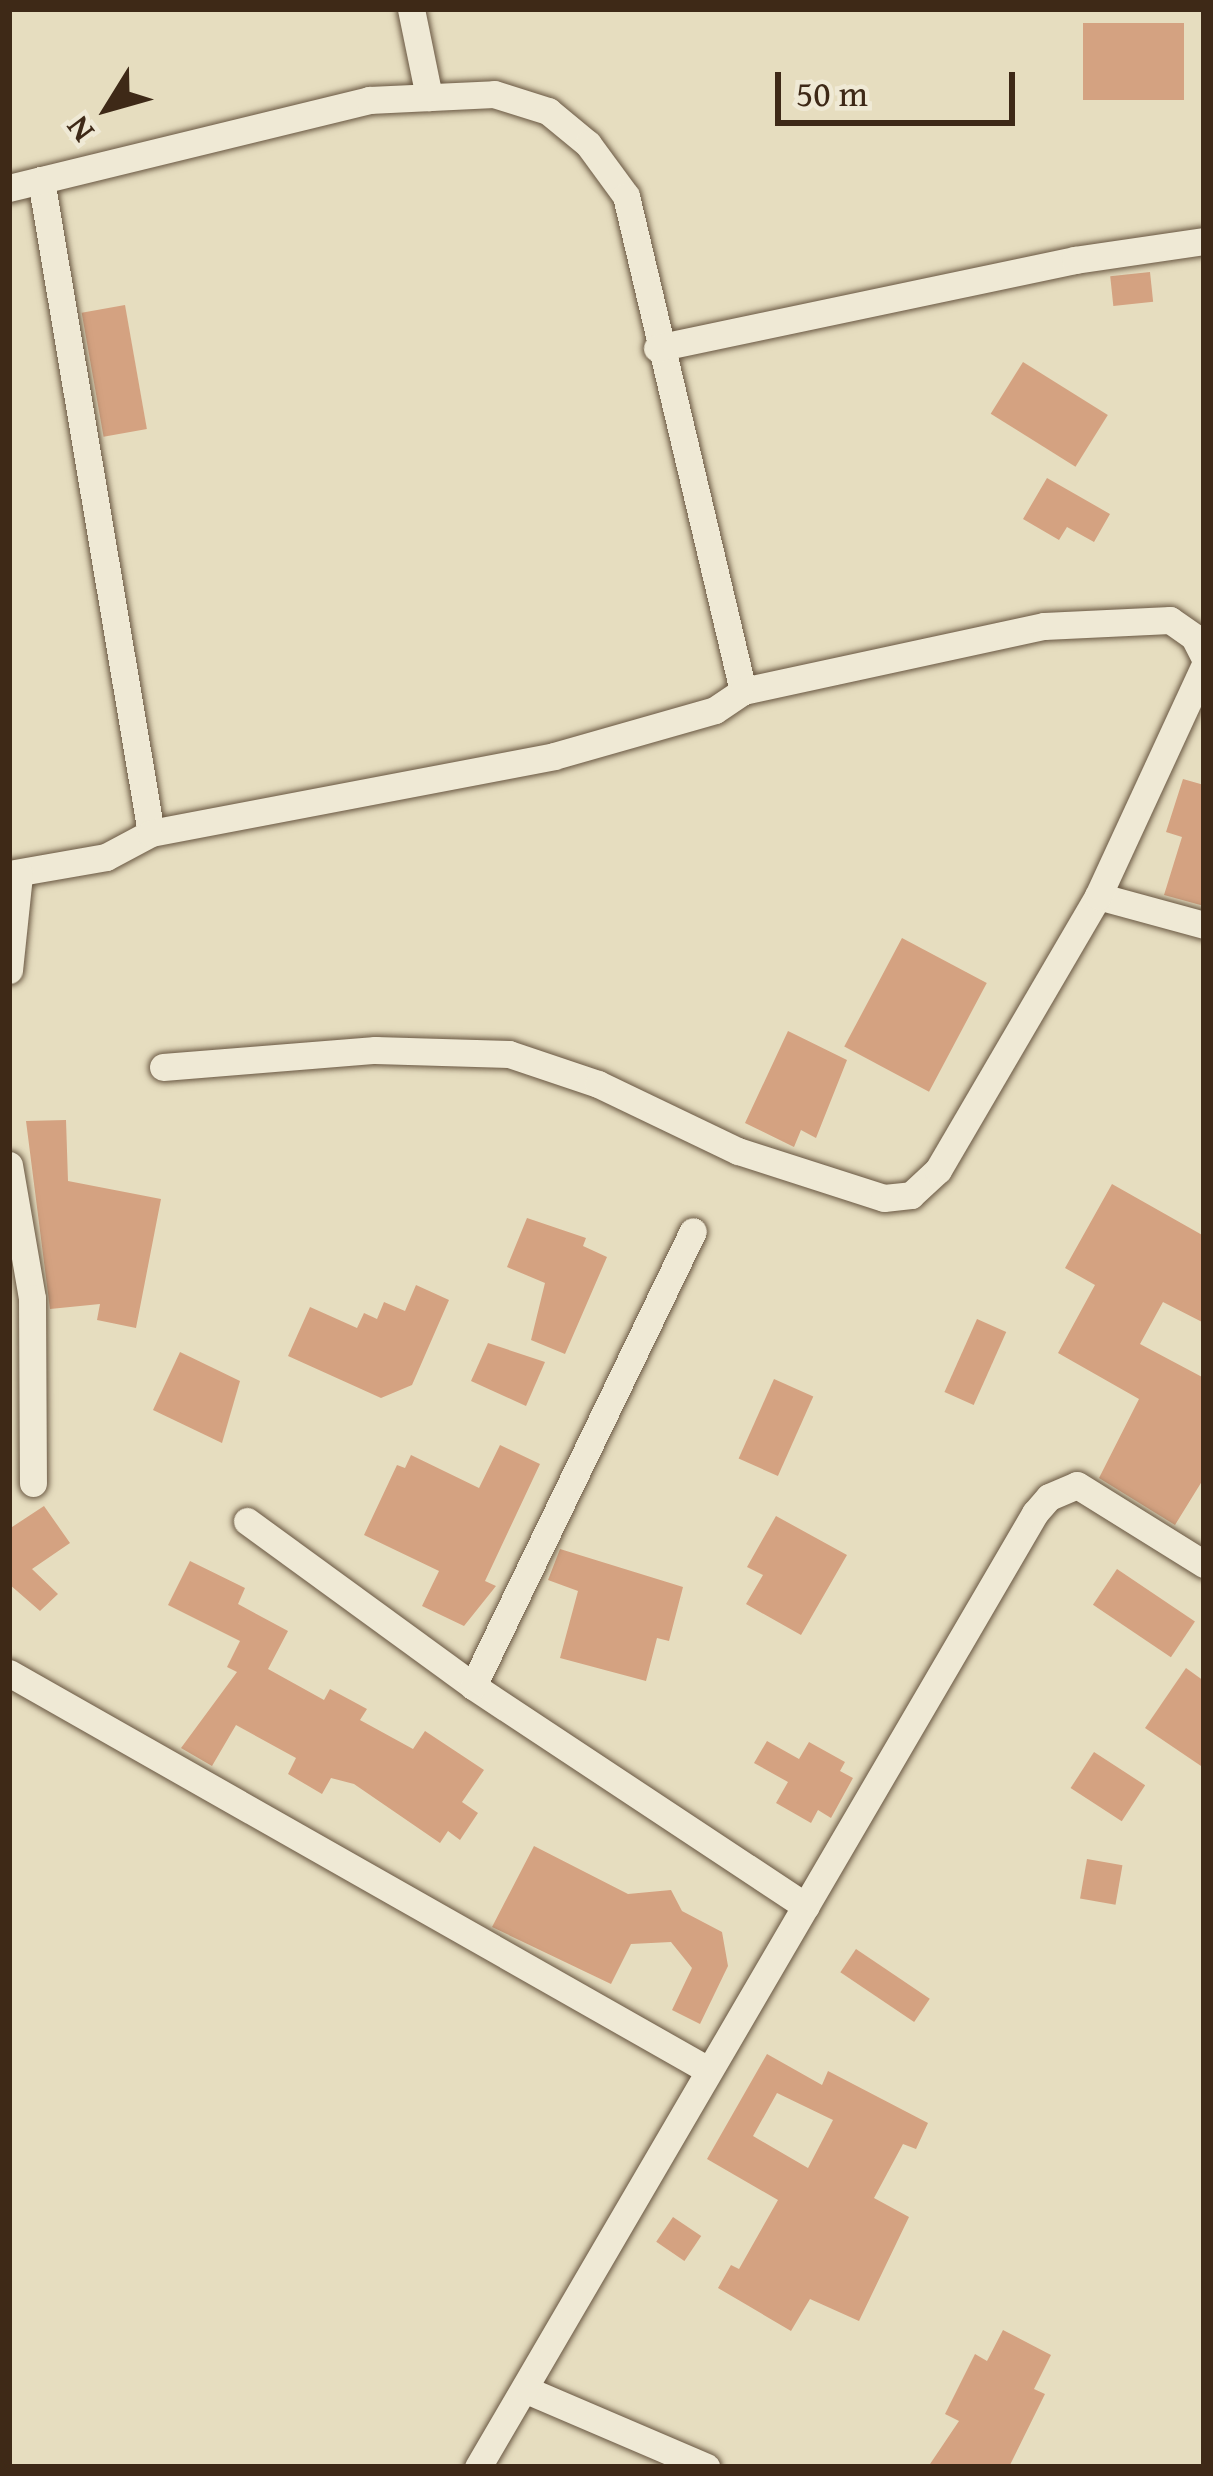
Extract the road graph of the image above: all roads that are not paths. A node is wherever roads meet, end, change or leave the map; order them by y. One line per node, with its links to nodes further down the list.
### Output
1 (411, 9): 2 (street)
2 (429, 97): 3 (street); 6 (street)
3 (41, 180): 4 (street); 10 (street)
4 (9, 188)
5 (1204, 242): 6 (street)
6 (657, 348): 9 (street)
7 (1204, 657): 9 (street)
8 (1204, 667): 12 (street)
9 (743, 691): 10 (street)
10 (151, 833): 11 (street)
11 (14, 875): 14 (street)
12 (1098, 896): 13 (street); 15 (street)
13 (1204, 925)
14 (9, 970)
15 (163, 1067)
16 (9, 1165): 18 (street)
17 (693, 1231): 22 (street)
18 (33, 1484)
19 (247, 1521): 22 (street)
20 (1204, 1564): 23 (street)
21 (9, 1673): 24 (street)
22 (473, 1686): 23 (street)
23 (806, 1906): 24 (street)
24 (708, 2070): 25 (street)
25 (529, 2391): 26 (street); 27 (street)
26 (478, 2467)
27 (706, 2467)

